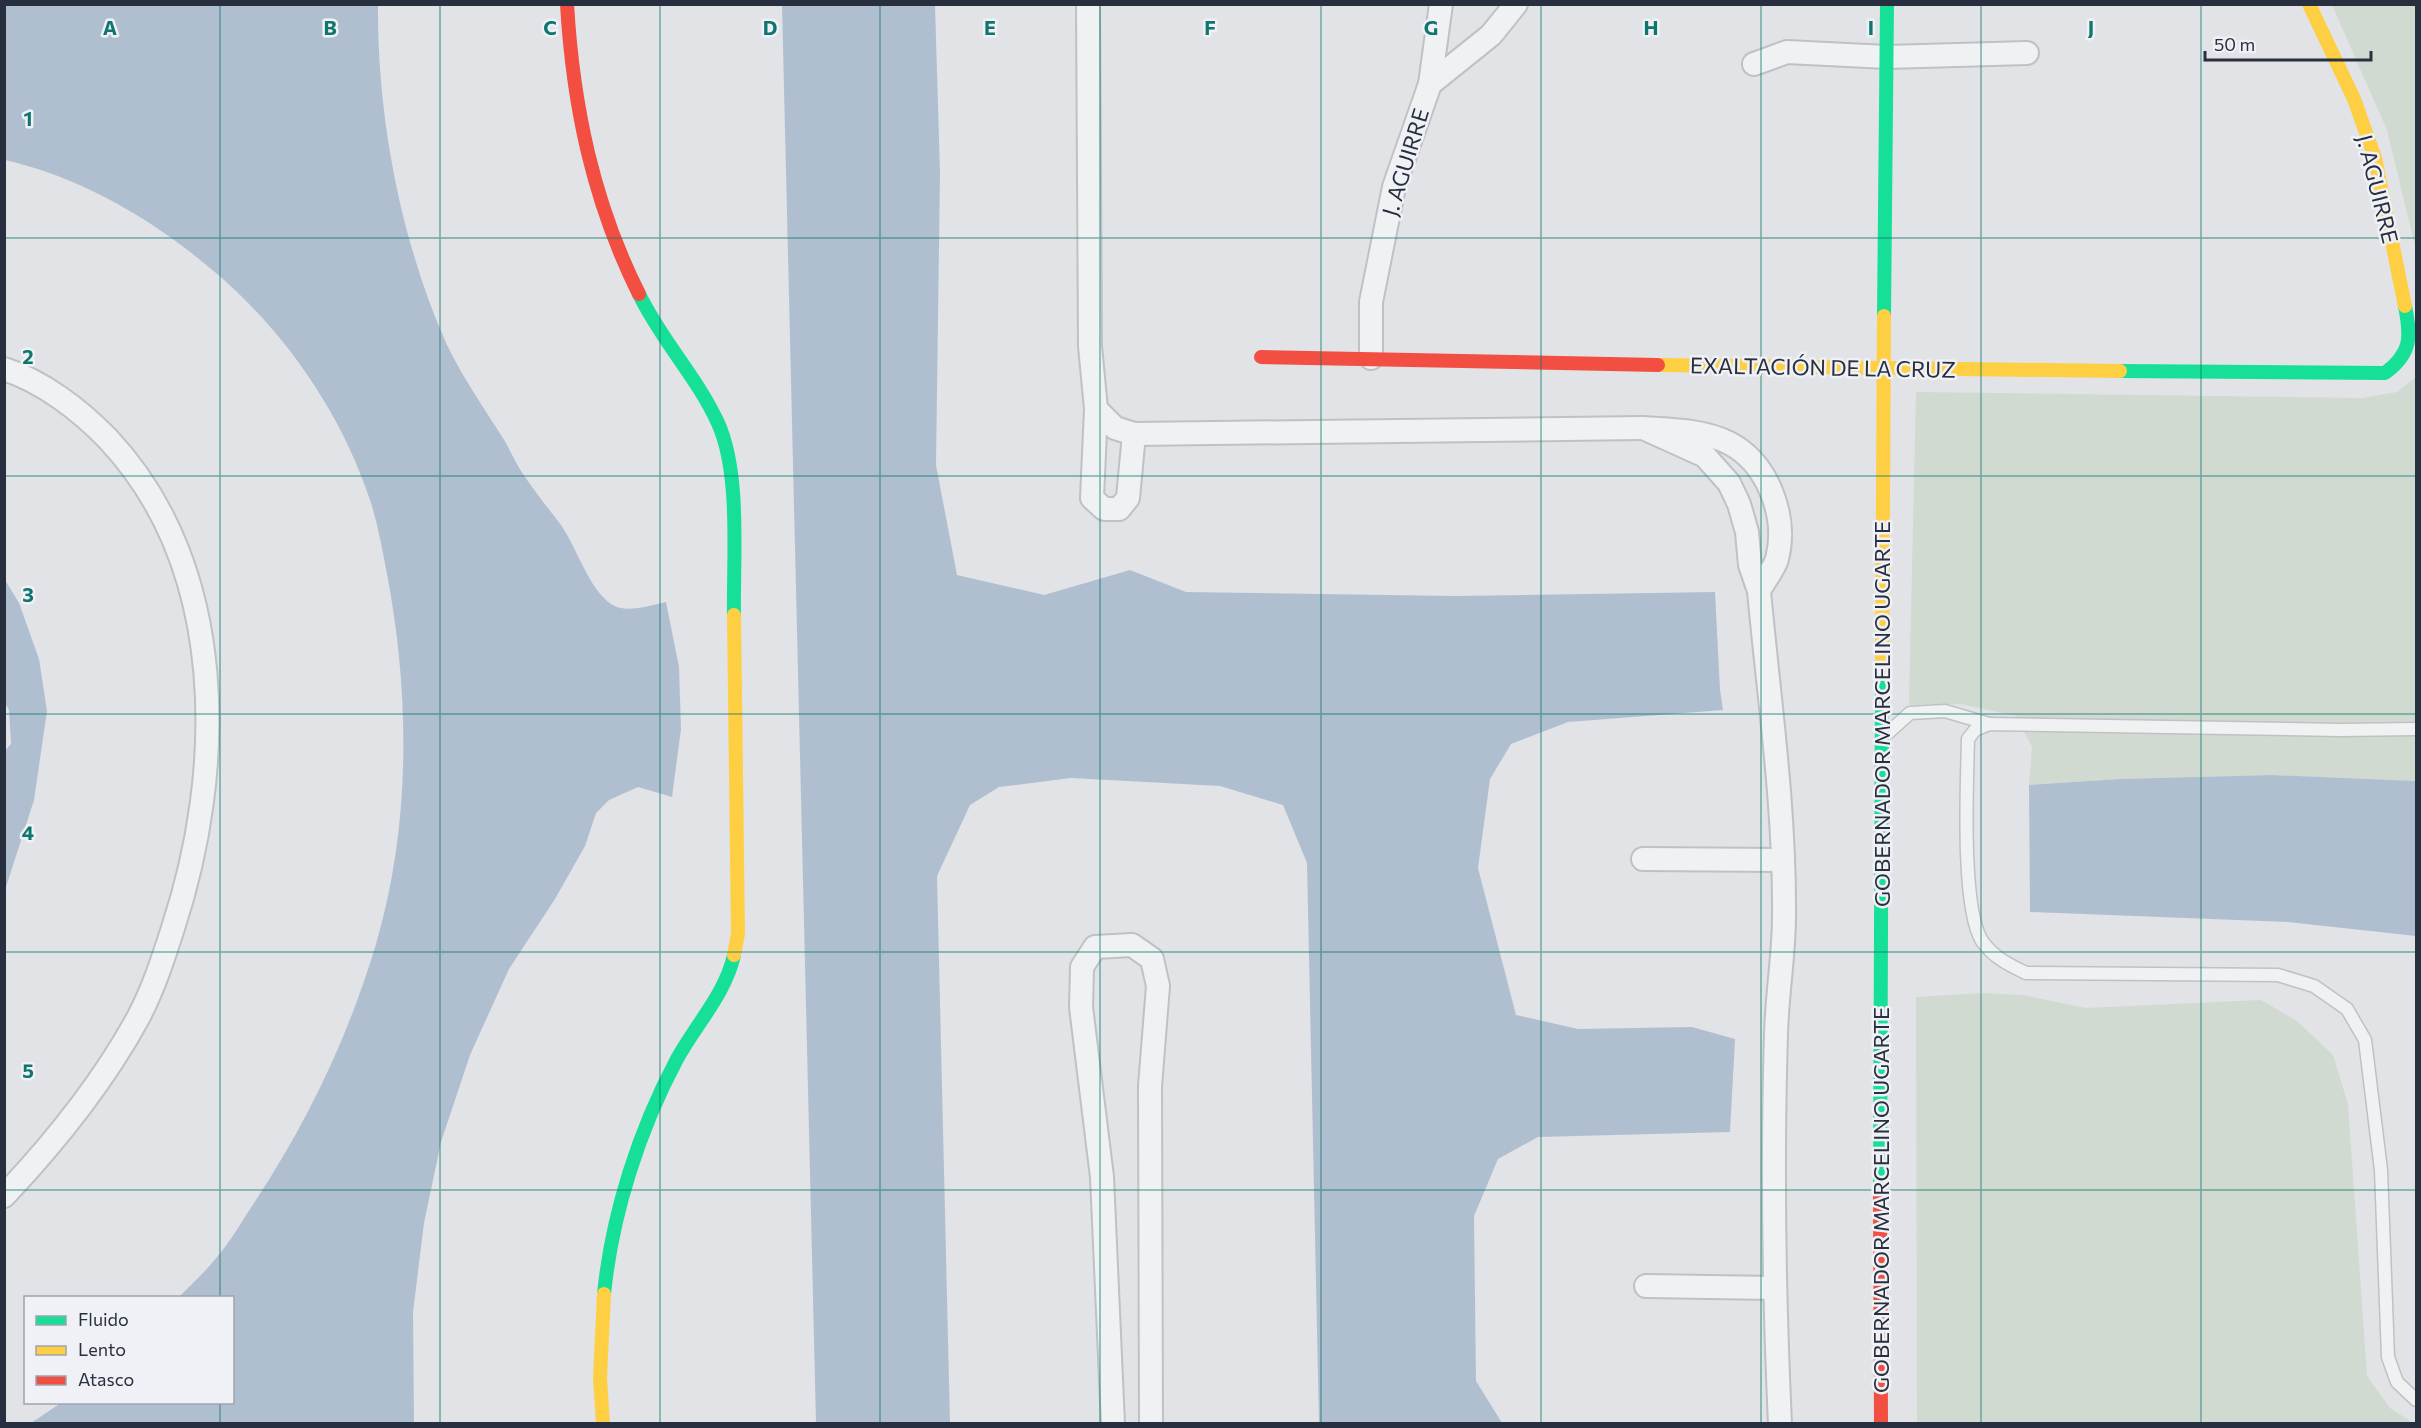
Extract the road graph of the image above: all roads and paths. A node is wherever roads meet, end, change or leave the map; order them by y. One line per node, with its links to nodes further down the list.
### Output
1 (567, 4): 29 (street)
2 (1088, 4): 16 (street)
3 (1441, 4): 10 (street)
4 (1516, 4): 10 (street, J. AGUIRRE)
5 (1887, 4): 8 (street, GOBERNADOR MARCELINO UGARTE)
6 (2309, 4): 15 (street, J. AGUIRRE)
7 (2027, 53): 8 (street)
8 (1887, 57): 9 (street); 14 (street, GOBERNADOR MARCELINO UGARTE)
9 (1755, 64)
10 (1430, 84): 12 (street, J. AGUIRRE)
11 (1262, 357): 12 (street, EXALTACIÓN DE LA CRUZ)
12 (1371, 358): 14 (street, EXALTACIÓN DE LA CRUZ)
13 (4, 369): 25 (street)
14 (1884, 369): 15 (street, EXALTACIÓN DE LA CRUZ); 22 (street, GOBERNADOR MARCELINO UGARTE)
15 (2385, 373)
16 (1096, 409): 18 (street); 18 (street)
17 (1643, 428): 18 (street); 19 (street); 19 (street)
18 (1134, 434)
19 (1759, 591): 24 (street)
20 (1989, 724): 21 (lane); 22 (lane); 28 (lane)
21 (2416, 729)
22 (1881, 744): 33 (street, GOBERNADOR MARCELINO UGARTE)
23 (1643, 859): 24 (street)
24 (1783, 860): 27 (street)
25 (4, 1196)
26 (1646, 1286): 27 (street)
27 (1774, 1288): 32 (street)
28 (2416, 1400)
29 (603, 1424)
30 (1113, 1424): 31 (street)
31 (1151, 1424)
32 (1780, 1424)
33 (1881, 1424)

